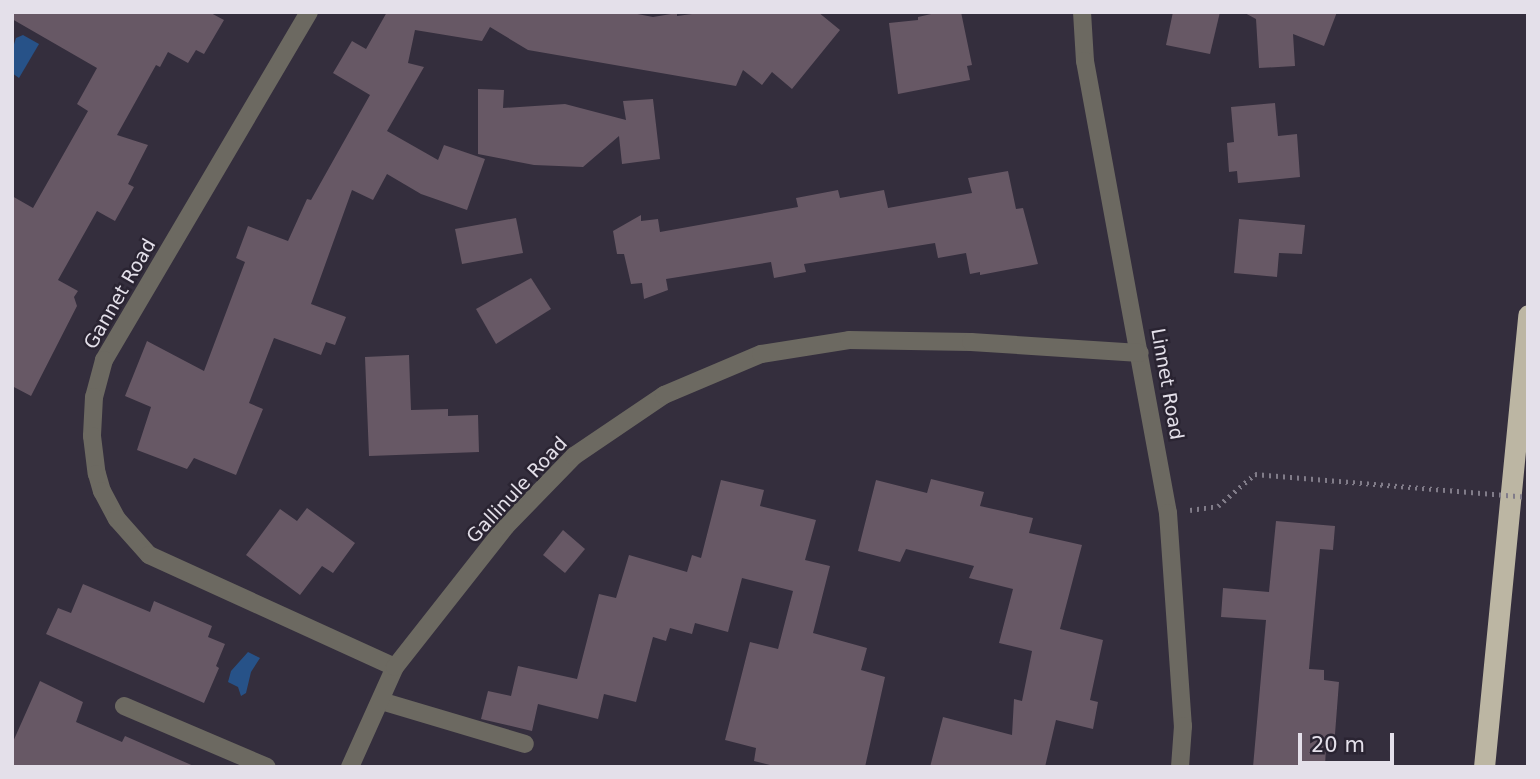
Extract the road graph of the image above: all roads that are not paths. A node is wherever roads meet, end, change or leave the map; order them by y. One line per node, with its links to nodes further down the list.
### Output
1 (309, 12): 5 (street, Gannet Road)
2 (1082, 12): 4 (street, Linnet Road)
3 (1528, 315): 12 (highway)
4 (1140, 353): 5 (street, Gallinule Road); 11 (street, Linnet Road)
5 (395, 667): 6 (street, Gallinule Road)
6 (381, 701): 8 (street); 10 (street, Gallinule Road)
7 (124, 706): 9 (street)
8 (525, 744)
9 (267, 767)
10 (350, 767)
11 (1180, 767)
12 (1484, 767)

